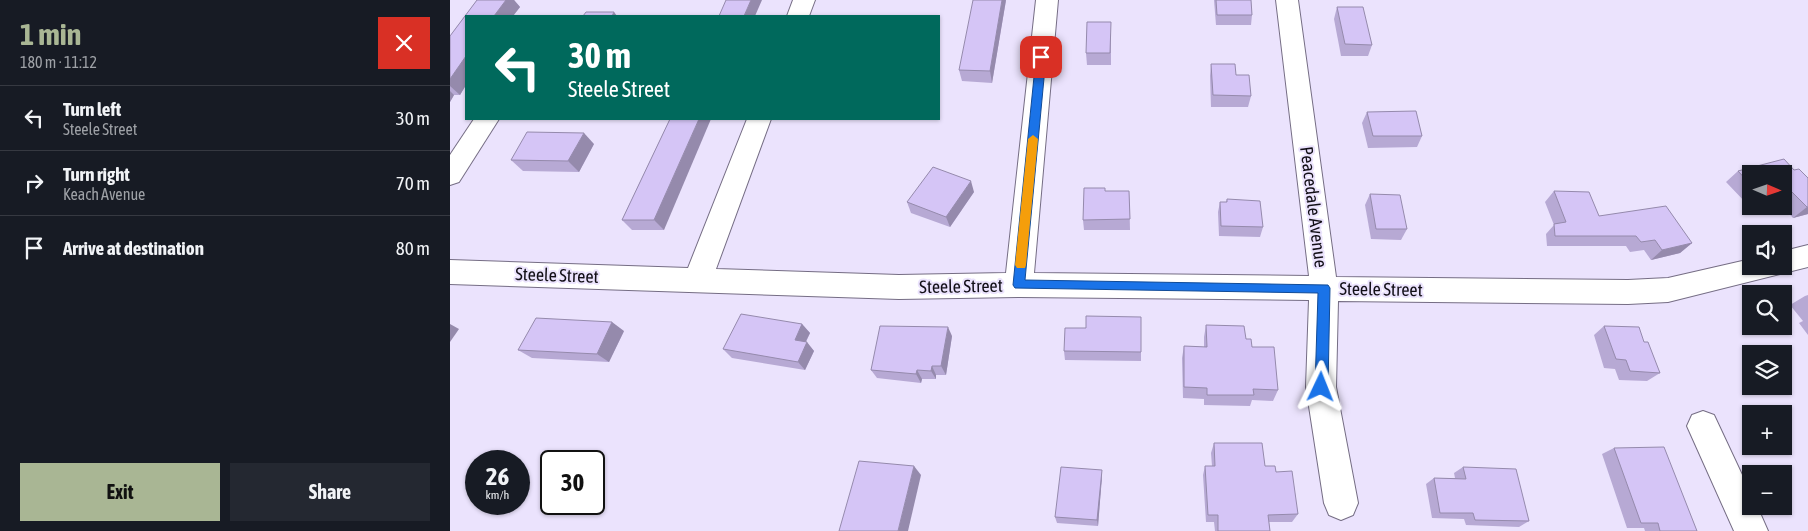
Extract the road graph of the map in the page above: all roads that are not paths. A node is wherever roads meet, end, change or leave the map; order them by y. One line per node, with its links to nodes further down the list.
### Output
1 (804, 0): 4 (street)
2 (1047, 0): 13 (street)
3 (1288, 0): 14 (street, Peacedale Avenue)
4 (798, 15)
5 (486, 120): 7 (street)
6 (759, 120): 12 (street)
7 (450, 175)
8 (1808, 256): 9 (street)
9 (1792, 261)
10 (450, 272): 12 (street, Steele Street)
11 (1742, 273): 14 (street, Steele Street)
12 (698, 279): 13 (street, Steele Street)
13 (1019, 285): 14 (street, Steele Street)
14 (1324, 288): 16 (street, Peacedale Avenue)
15 (1703, 426): 17 (street)
16 (1340, 502)
17 (1751, 531)

